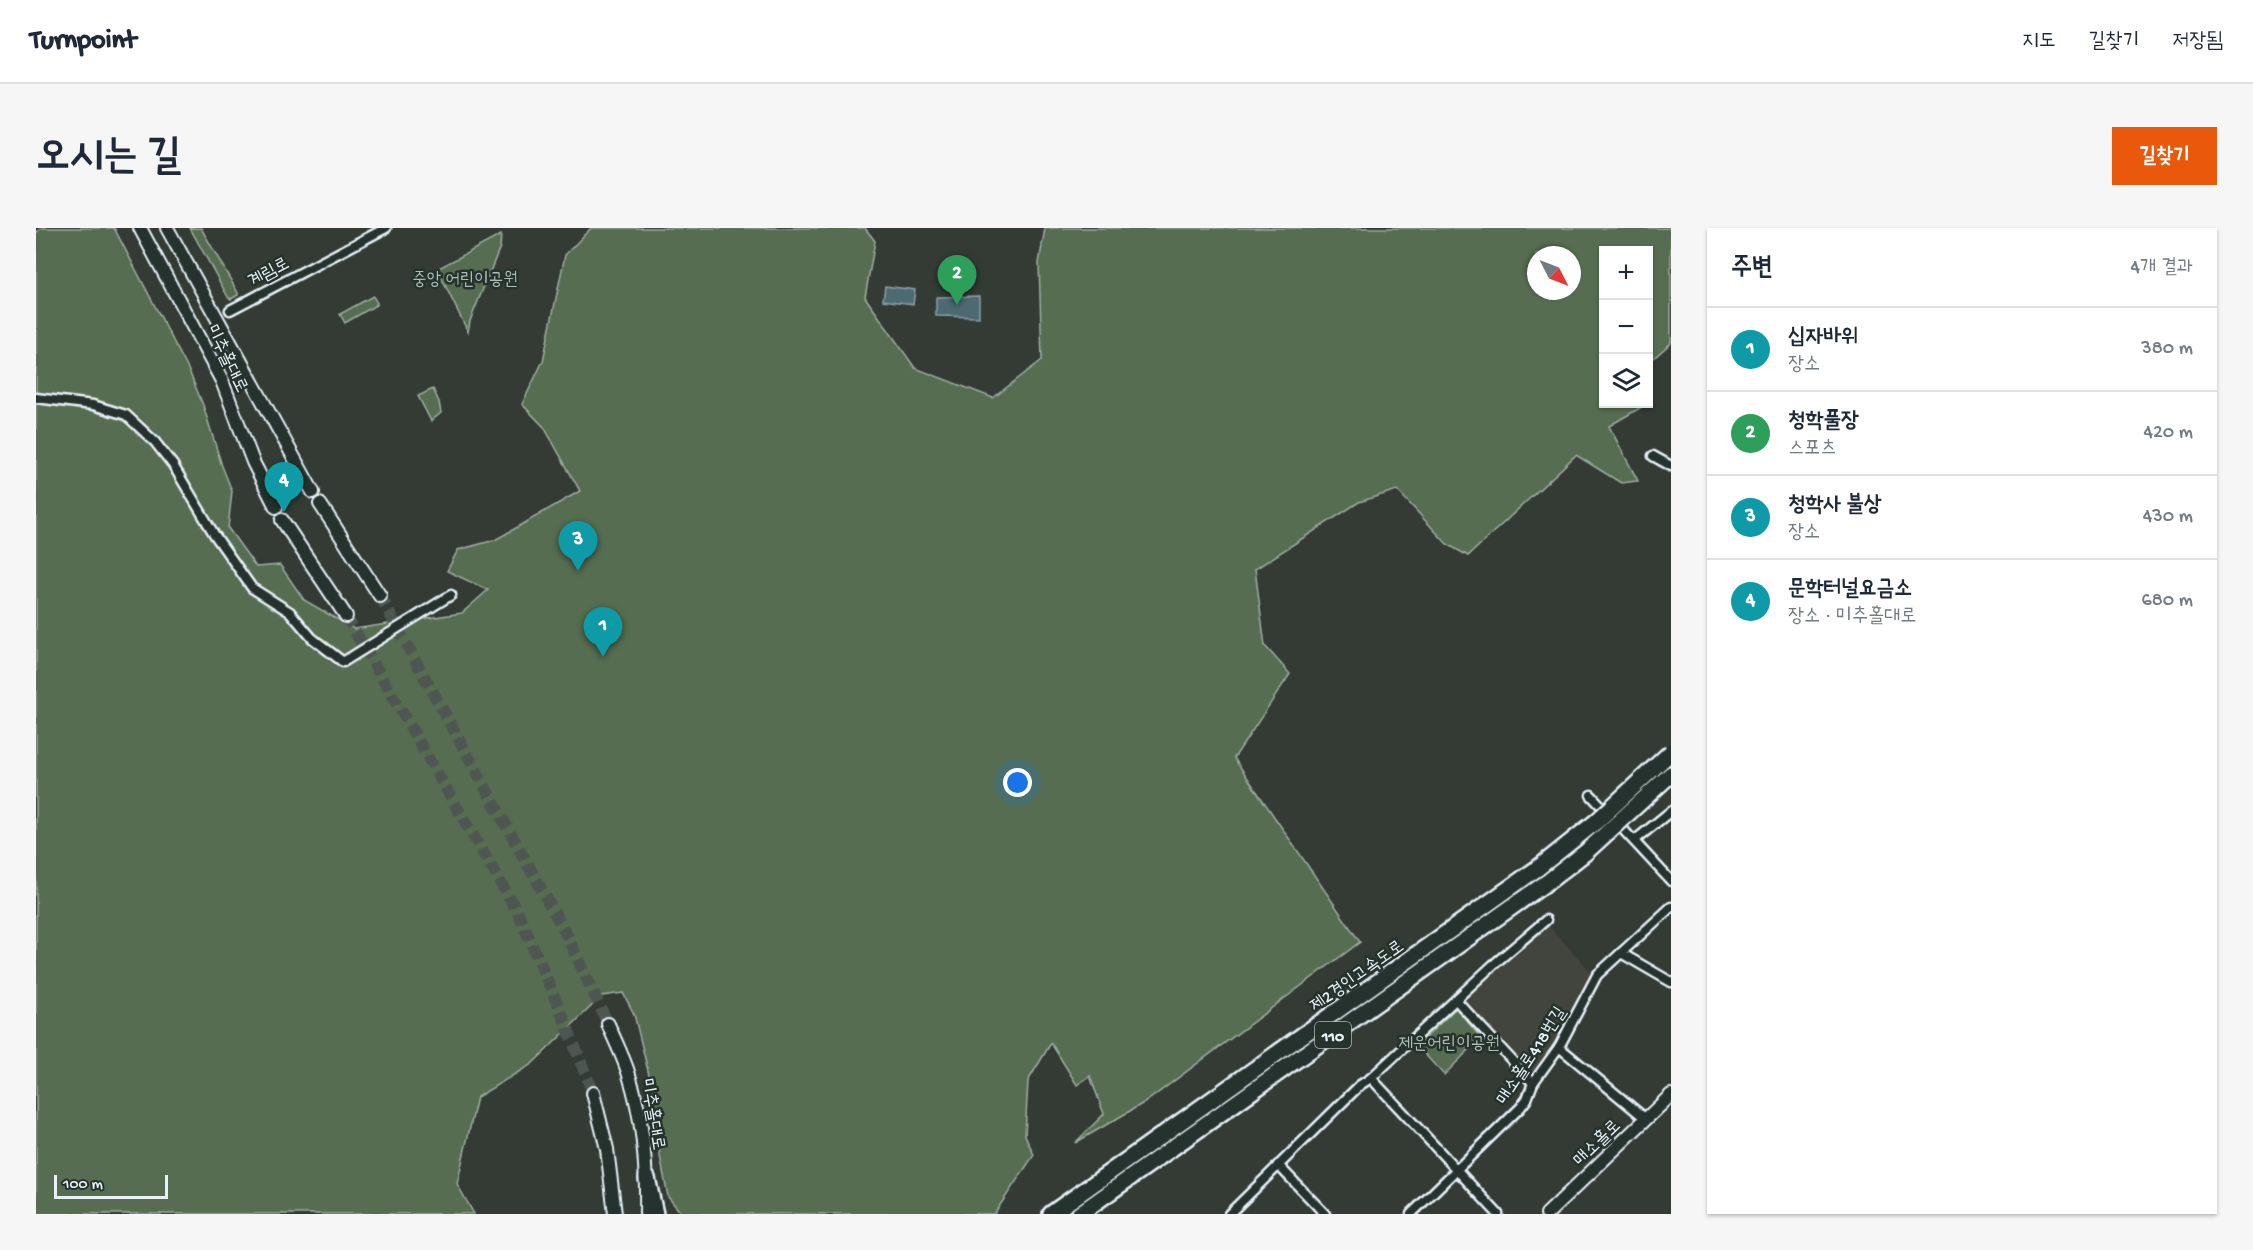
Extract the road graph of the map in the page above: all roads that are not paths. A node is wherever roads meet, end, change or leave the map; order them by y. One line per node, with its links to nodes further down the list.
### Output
1 (140, 228): 10 (main road, 미추홀대로)
2 (167, 228): 8 (main road, 미추홀대로)
3 (386, 228): 4 (street, 계림로)
4 (230, 310)
5 (36, 398): 12 (street)
6 (1653, 456): 7 (street)
7 (1671, 466)
8 (313, 492)
9 (320, 504): 13 (main road)
10 (276, 507)
11 (282, 520): 14 (main road)
12 (452, 595)
13 (381, 597)
14 (346, 616)
15 (1671, 752): 39 (highway, 제2경인고속도로 / 110, bridge)
16 (1671, 774): 40 (highway, 제2경인고속도로 / 110, bridge)
17 (1591, 795): 19 (street)
18 (1671, 811): 19 (street)
19 (1634, 841): 20 (street)
20 (1671, 881)
21 (1671, 907): 23 (street, 매소홀로418번길)
22 (1546, 920): 25 (street)
23 (1621, 953): 24 (street); 27 (street, 매소홀로418번길)
24 (1671, 982)
25 (1456, 1000): 28 (street); 29 (street)
26 (608, 1024): 35 (main road, 미추홀대로)
27 (1559, 1047): 29 (street, 매소홀로418번길); 32 (street)
28 (1371, 1078): 33 (street); 34 (street)
29 (1533, 1083): 34 (street, 매소홀로418번길)
30 (593, 1093): 36 (main road)
31 (1671, 1095): 32 (main road, 매소홀로)
32 (1646, 1119): 45 (main road, 매소홀로)
33 (1278, 1165): 41 (street); 42 (street)
34 (1457, 1170): 43 (street, 매소홀로418번길); 44 (street)
35 (647, 1178): 37 (main road, 미추홀대로); 38 (highway)
36 (615, 1214)
37 (646, 1214)
38 (655, 1214)
39 (1051, 1214)
40 (1079, 1214)
41 (1228, 1214)
42 (1324, 1214)
43 (1411, 1214)
44 (1498, 1214)
45 (1547, 1214)

